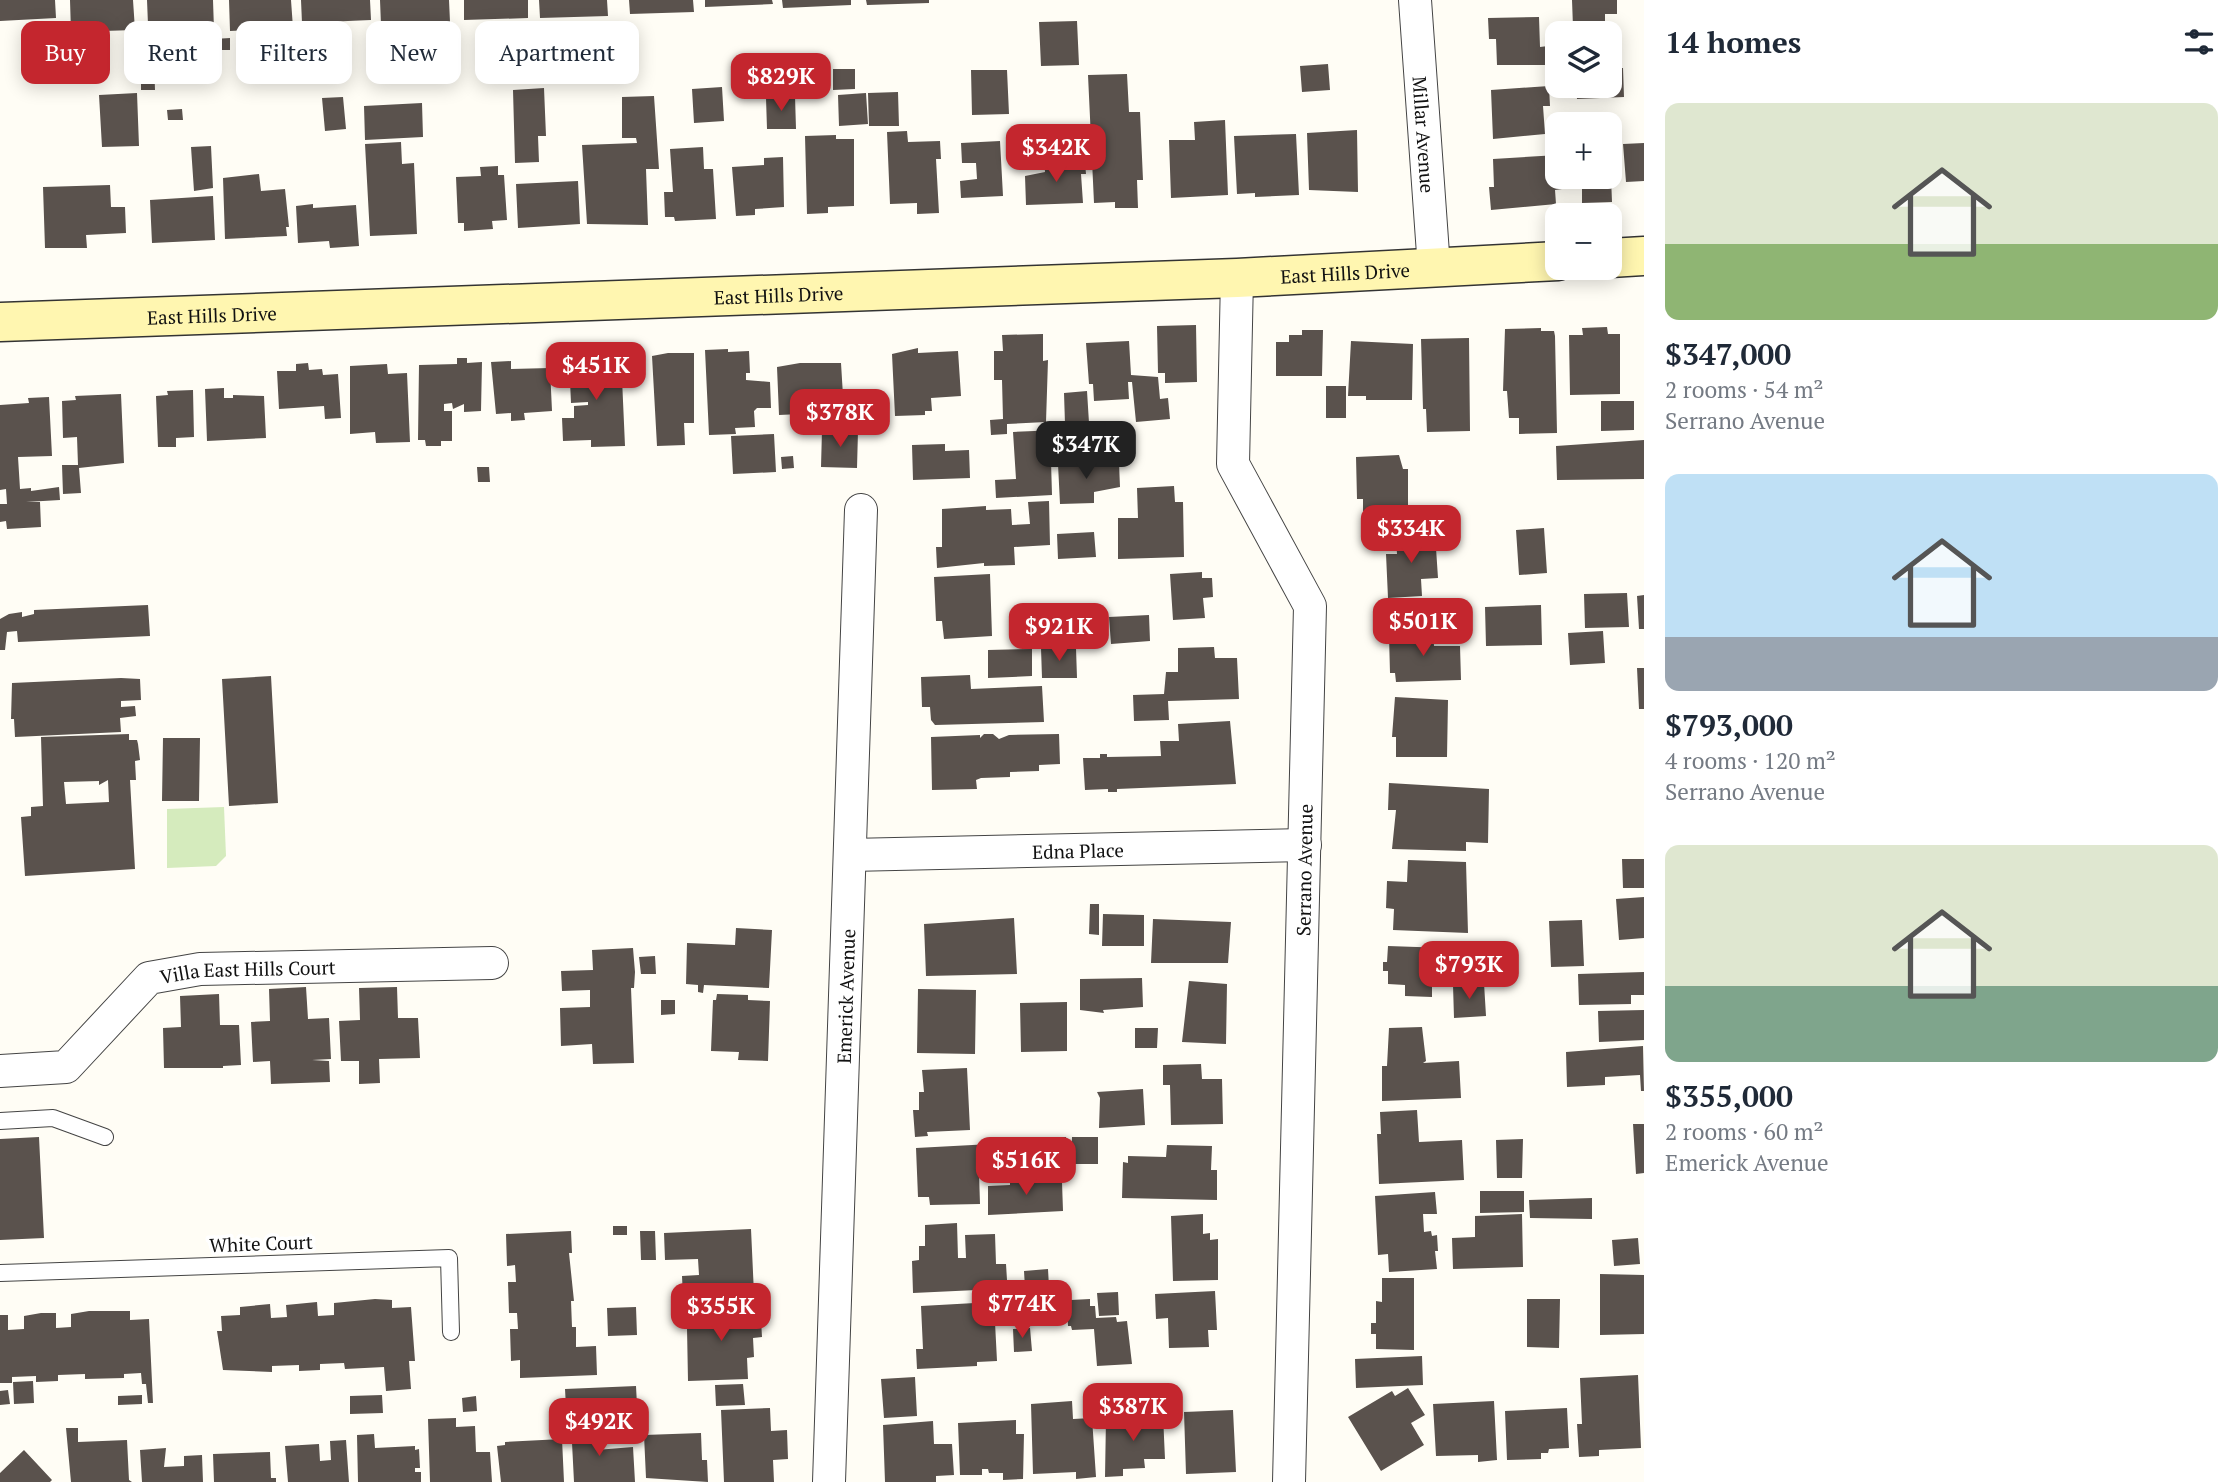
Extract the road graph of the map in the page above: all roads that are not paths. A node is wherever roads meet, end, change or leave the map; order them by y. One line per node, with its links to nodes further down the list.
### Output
1 (1415, 0): 5 (street, Millar Avenue)
2 (1644, 256): 3 (street)
3 (1622, 257)
4 (1545, 262): 5 (street, East Hills Drive)
5 (1434, 268): 6 (street, East Hills Drive)
6 (1237, 278): 7 (street, East Hills Drive); 9 (street, Serrano Avenue)
7 (0, 322)
8 (861, 510): 10 (street, Emerick Avenue)
9 (1305, 845): 10 (street, Edna Place); 18 (street, Serrano Avenue)
10 (850, 855): 17 (street, Emerick Avenue)
11 (492, 963): 12 (street, Villa East Hills Court)
12 (0, 1071)
13 (0, 1121): 14 (lane)
14 (105, 1137)
15 (0, 1273): 16 (lane, White Court)
16 (451, 1332)
17 (829, 1482)
18 (1289, 1482)

